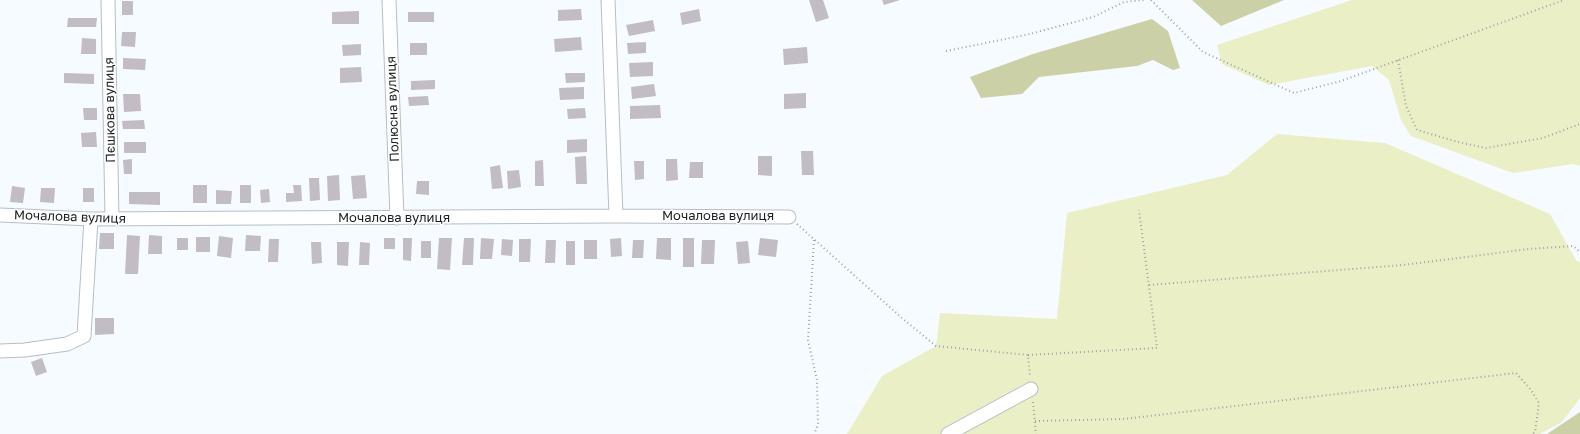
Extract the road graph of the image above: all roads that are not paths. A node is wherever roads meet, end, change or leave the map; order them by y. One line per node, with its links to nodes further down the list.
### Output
1 (108, 0): 9 (street, Пєшкова вулиця)
2 (389, 0): 7 (street, Полюсна вулиця)
3 (608, 0): 5 (street)
4 (0, 215): 8 (street, Мочалова вулиця)
5 (616, 216): 6 (street, Мочалова вулиця); 7 (street, Мочалова вулиця)
6 (789, 217)
7 (397, 218): 9 (street, Мочалова вулиця)
8 (91, 219): 9 (street, Мочалова вулиця); 10 (street)
9 (112, 219)
10 (0, 350)
11 (1032, 389): 12 (street)
12 (948, 434)

